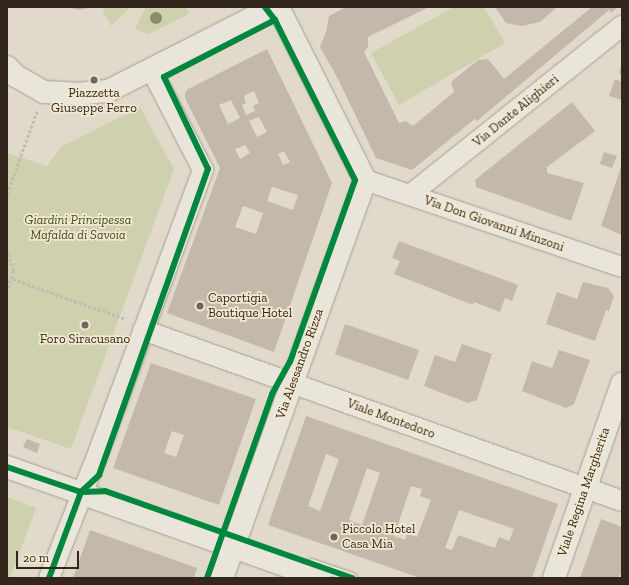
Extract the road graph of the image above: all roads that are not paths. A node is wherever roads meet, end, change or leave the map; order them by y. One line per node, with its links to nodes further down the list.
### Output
1 (274, 7): 4 (main road)
2 (278, 7): 6 (main road)
3 (622, 26): 7 (street, Via Dante Alighieri)
4 (159, 65): 5 (main road); 9 (street)
5 (7, 67)
6 (365, 180): 7 (street, Via Don Giovanni Minzoni); 10 (main road, Via Alessandro Rizza)
7 (410, 195): 8 (street, Via Don Giovanni Minzoni)
8 (622, 267)
9 (149, 331): 10 (street, Viale Montedoro); 14 (street)
10 (293, 384): 13 (street, Viale Montedoro); 16 (main road, Via Alessandro Rizza)
11 (622, 384): 13 (main road, Viale Regina Margherita)
12 (7, 467): 14 (main road)
13 (585, 488): 15 (street, Viale Montedoro); 21 (main road, Viale Regina Margherita)
14 (81, 492): 16 (main road); 17 (street)
15 (622, 501)
16 (235, 543): 18 (main road, Via Alessandro Rizza); 19 (main road); 20 (lane)
17 (49, 578)
18 (222, 578)
19 (320, 578)
20 (352, 578)
21 (554, 578)

